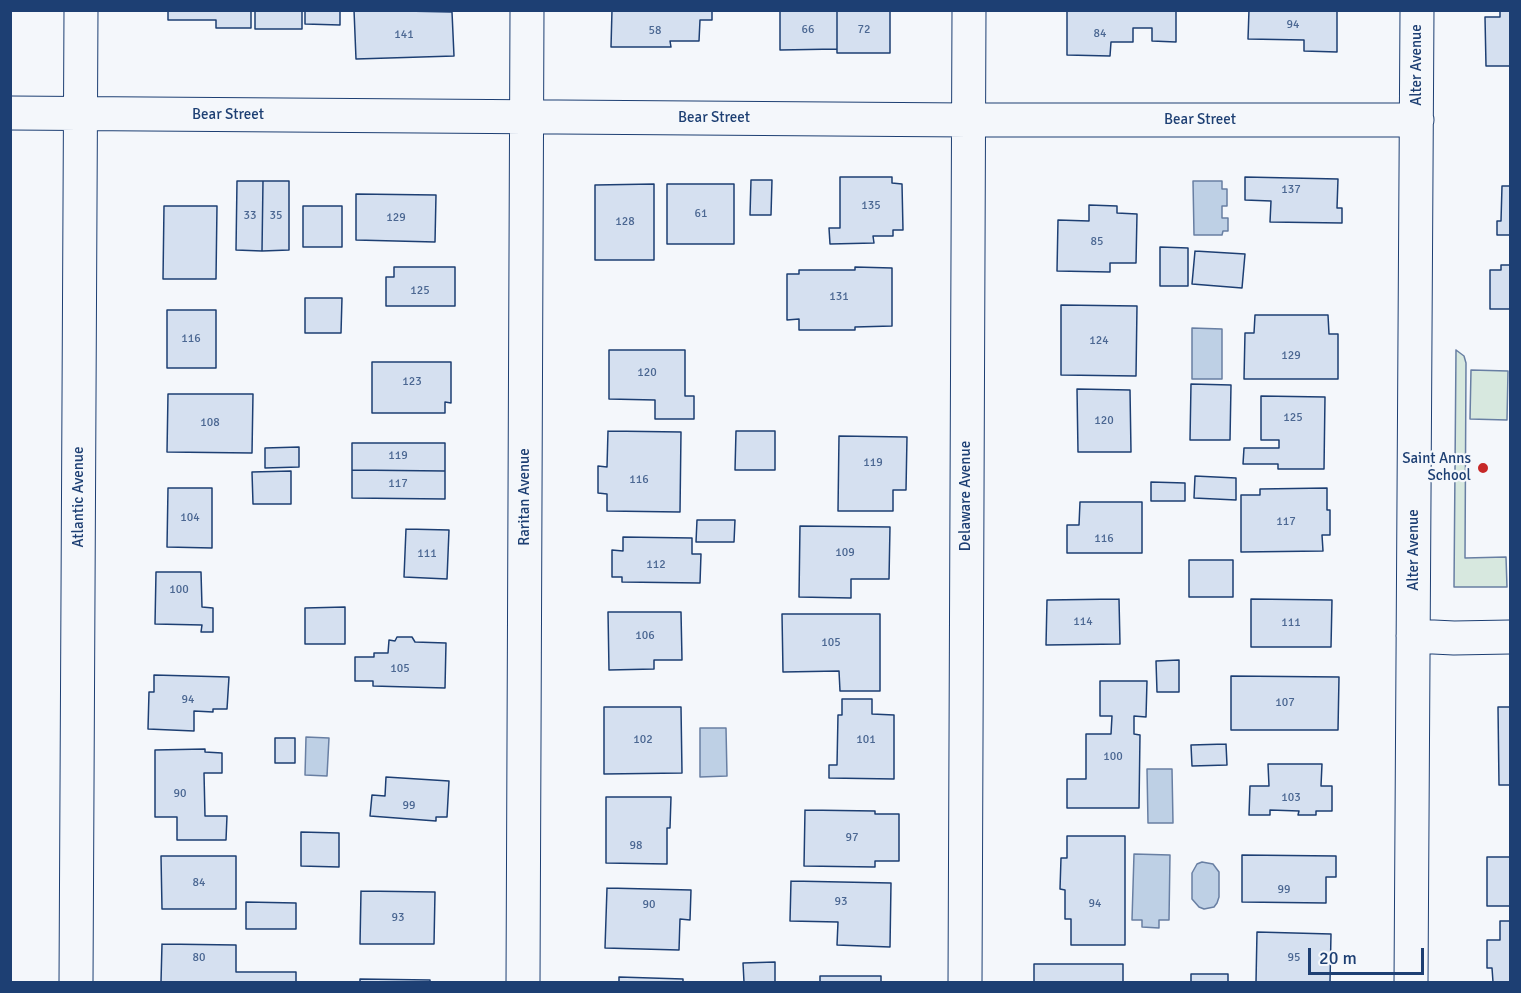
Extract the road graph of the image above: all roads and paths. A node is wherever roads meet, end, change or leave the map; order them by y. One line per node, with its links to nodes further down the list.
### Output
1 (81, 10): 6 (street, Atlantic Avenue)
2 (526, 10): 7 (street, Raritan Avenue)
3 (969, 10): 8 (street, Delaware Avenue)
4 (1417, 10): 9 (street, Alter Avenue)
5 (10, 113): 6 (street, Bear Street)
6 (81, 114): 7 (street, Bear Street); 12 (street, Atlantic Avenue)
7 (527, 116): 8 (street, Bear Street); 13 (street, Raritan Avenue)
8 (968, 120): 9 (street, Bear Street); 14 (street, Delaware Avenue)
9 (1417, 120): 10 (street, Alter Avenue)
10 (1413, 636): 11 (street); 15 (street, Alter Avenue)
11 (1510, 637)
12 (76, 982)
13 (523, 982)
14 (965, 982)
15 (1411, 982)

